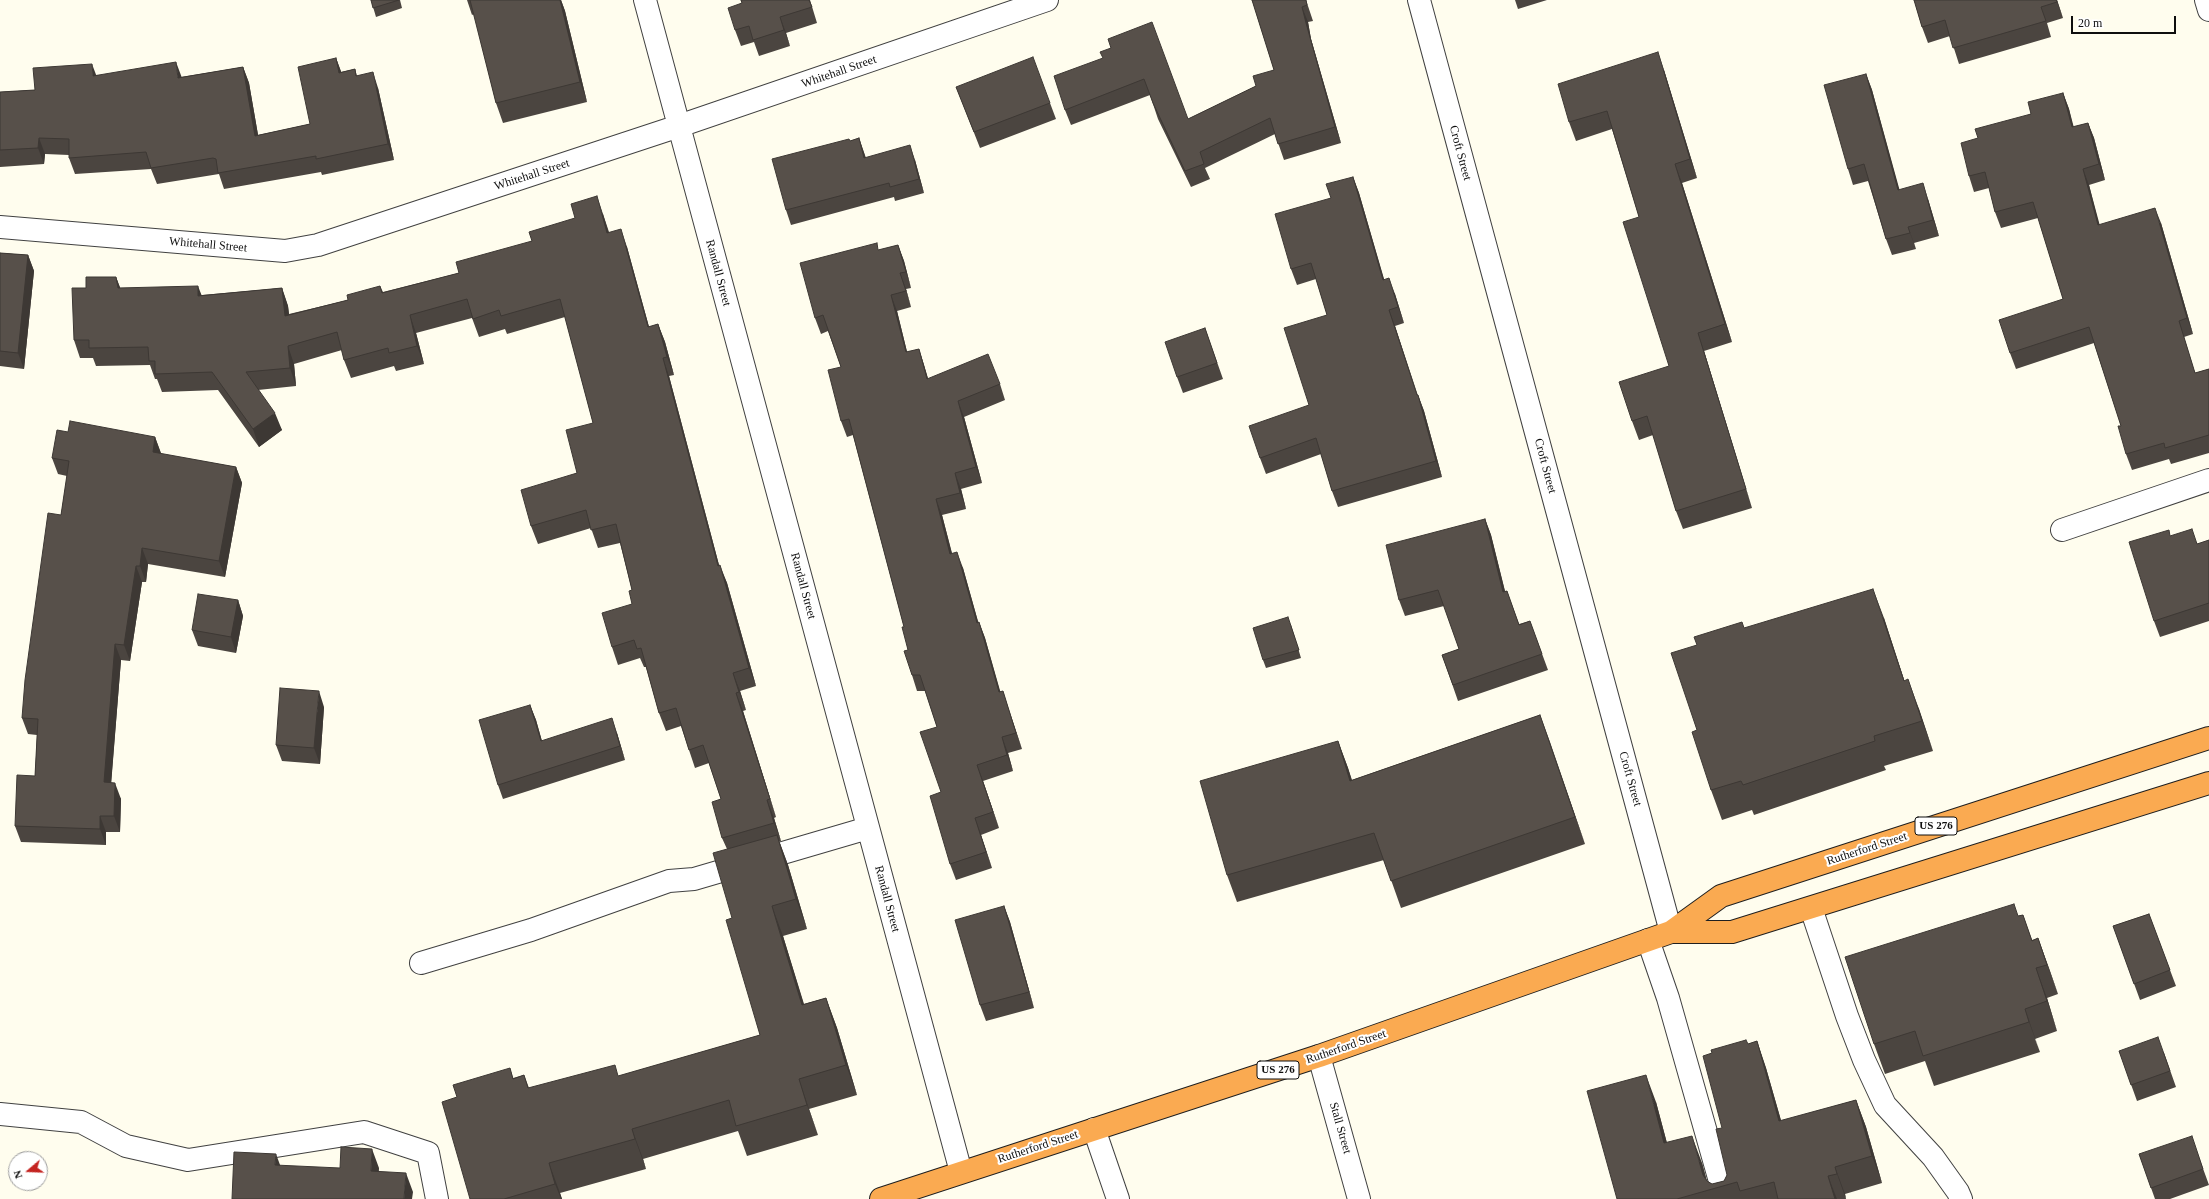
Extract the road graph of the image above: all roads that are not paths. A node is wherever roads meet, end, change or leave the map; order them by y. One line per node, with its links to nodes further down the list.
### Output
1 (645, 0): 6 (street, Randall Street)
2 (1047, 0): 6 (street, Whitehall Street)
3 (1419, 0): 14 (street, Croft Street)
4 (2206, 0): 5 (street)
5 (2209, 10)
6 (679, 126): 7 (street, Whitehall Street); 12 (street, Randall Street)
7 (0, 227)
8 (2209, 480): 9 (street)
9 (2062, 530)
10 (2209, 738): 14 (highway, Rutherford Street / US 276)
11 (2209, 783): 13 (highway, Rutherford Street / US 276)
12 (868, 828): 16 (street); 20 (street, Randall Street)
13 (1811, 908): 14 (highway, Rutherford Street / US 276); 26 (street)
14 (1671, 932): 15 (highway, Rutherford Street / US 276)
15 (1648, 940): 17 (highway, Rutherford Street / US 276); 25 (street)
16 (421, 963)
17 (1319, 1056): 19 (highway, Rutherford Street / US 276); 24 (street, Stall Street)
18 (0, 1114): 21 (street)
19 (1094, 1129): 20 (highway, Rutherford Street / US 276); 23 (street)
20 (961, 1172): 22 (highway, Rutherford Street / US 276)
21 (437, 1199)
22 (881, 1199)
23 (1118, 1199)
24 (1360, 1199)
25 (1725, 1199)
26 (1961, 1199)

